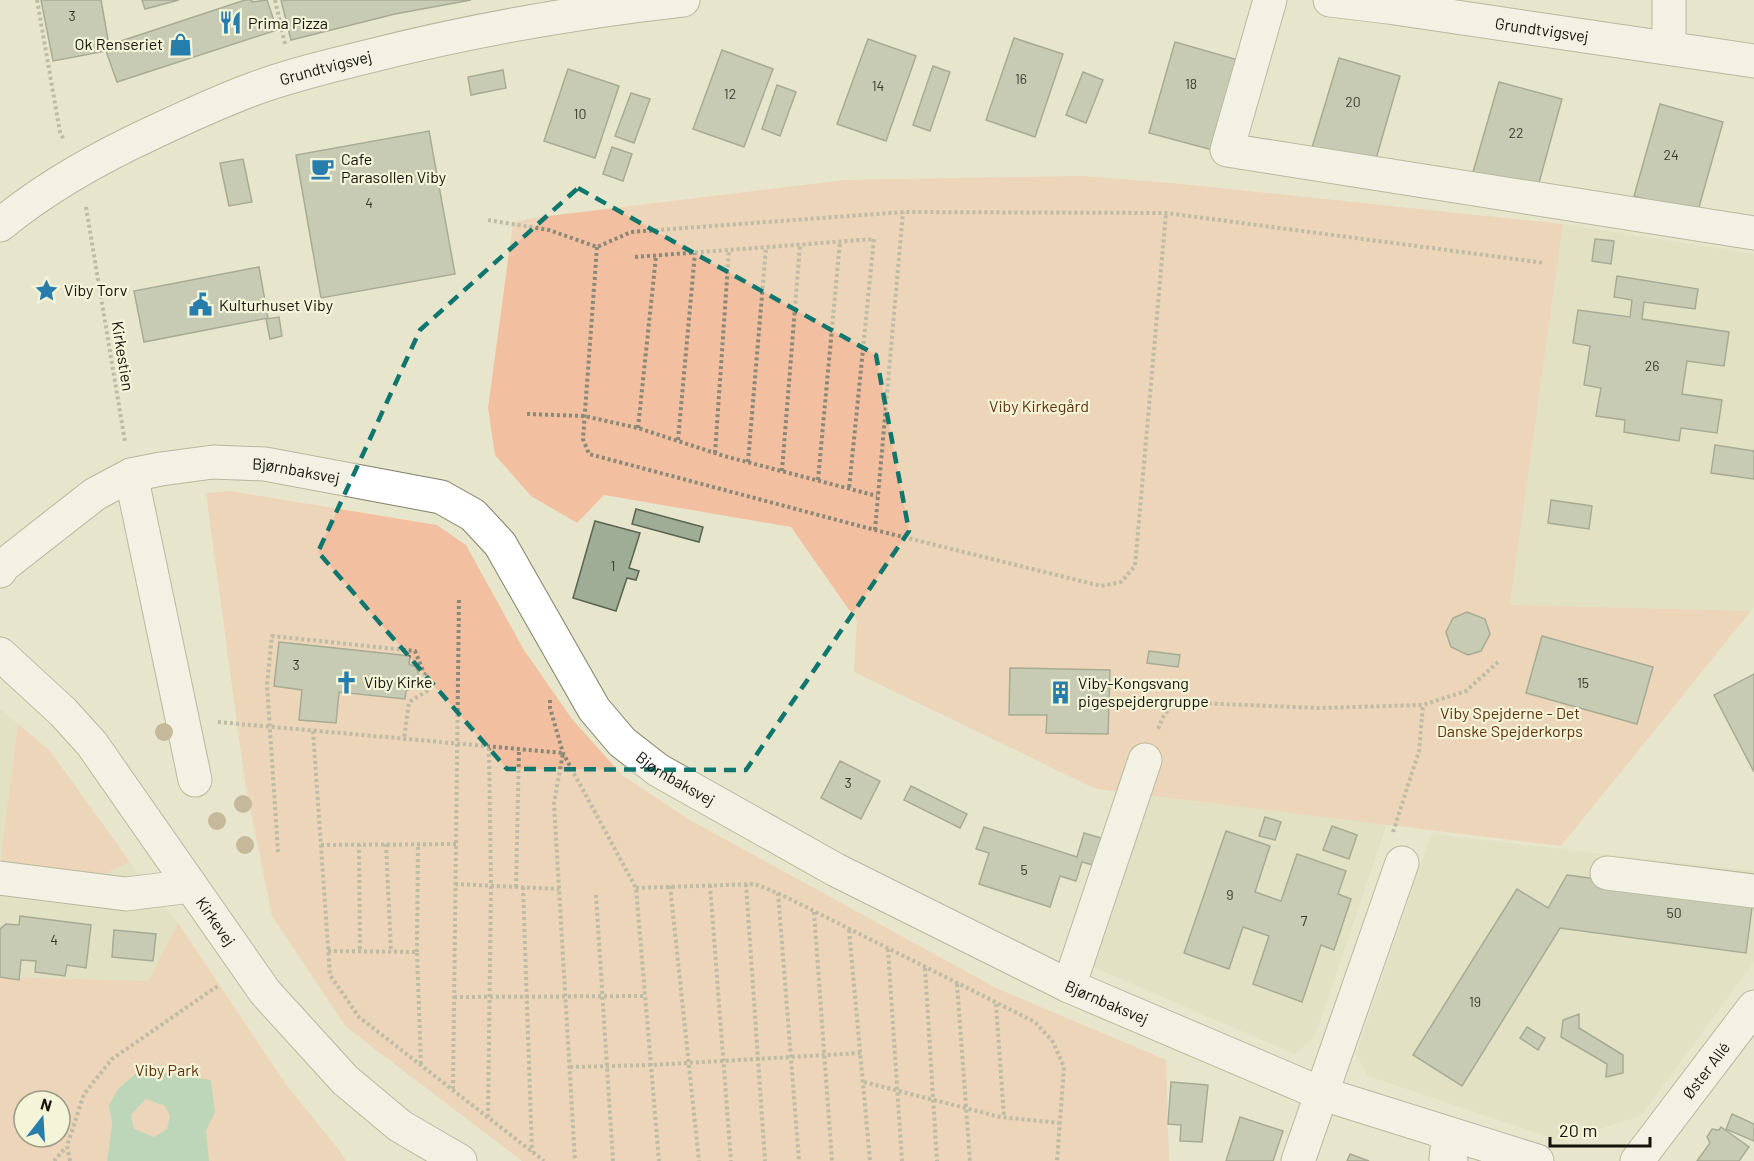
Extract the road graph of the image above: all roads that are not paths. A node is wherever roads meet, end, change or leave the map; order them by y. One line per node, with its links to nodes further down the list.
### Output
1 (683, 0): 7 (street, Grundtvigsvej)
2 (1270, 0): 8 (street)
3 (1330, 0): 5 (street, Grundtvigsvej)
4 (1669, 0): 5 (street)
5 (1669, 48): 6 (street, Grundtvigsvej)
6 (1754, 61)
7 (0, 225)
8 (1754, 233)
9 (130, 475): 10 (street, Bjørnbaksvej); 13 (street); 19 (street, Bjørnbaksvej)
10 (0, 571)
11 (0, 654): 17 (street, Kirkevej)
12 (1145, 760): 19 (street)
13 (195, 780)
14 (1402, 863): 21 (street)
15 (1607, 873): 18 (street)
16 (0, 878): 17 (street)
17 (191, 886): 23 (street, Kirkevej)
18 (1754, 891)
19 (1069, 986): 21 (street, Bjørnbaksvej)
20 (1754, 1007): 27 (street, Øster Allé)
21 (1320, 1093): 22 (street, Bjørnbaksvej); 25 (street)
22 (1450, 1147): 26 (street, Bjørnbaksvej)
23 (420, 1150): 24 (street, Kirkevej)
24 (460, 1161)
25 (1298, 1161)
26 (1537, 1161)
27 (1637, 1161)

